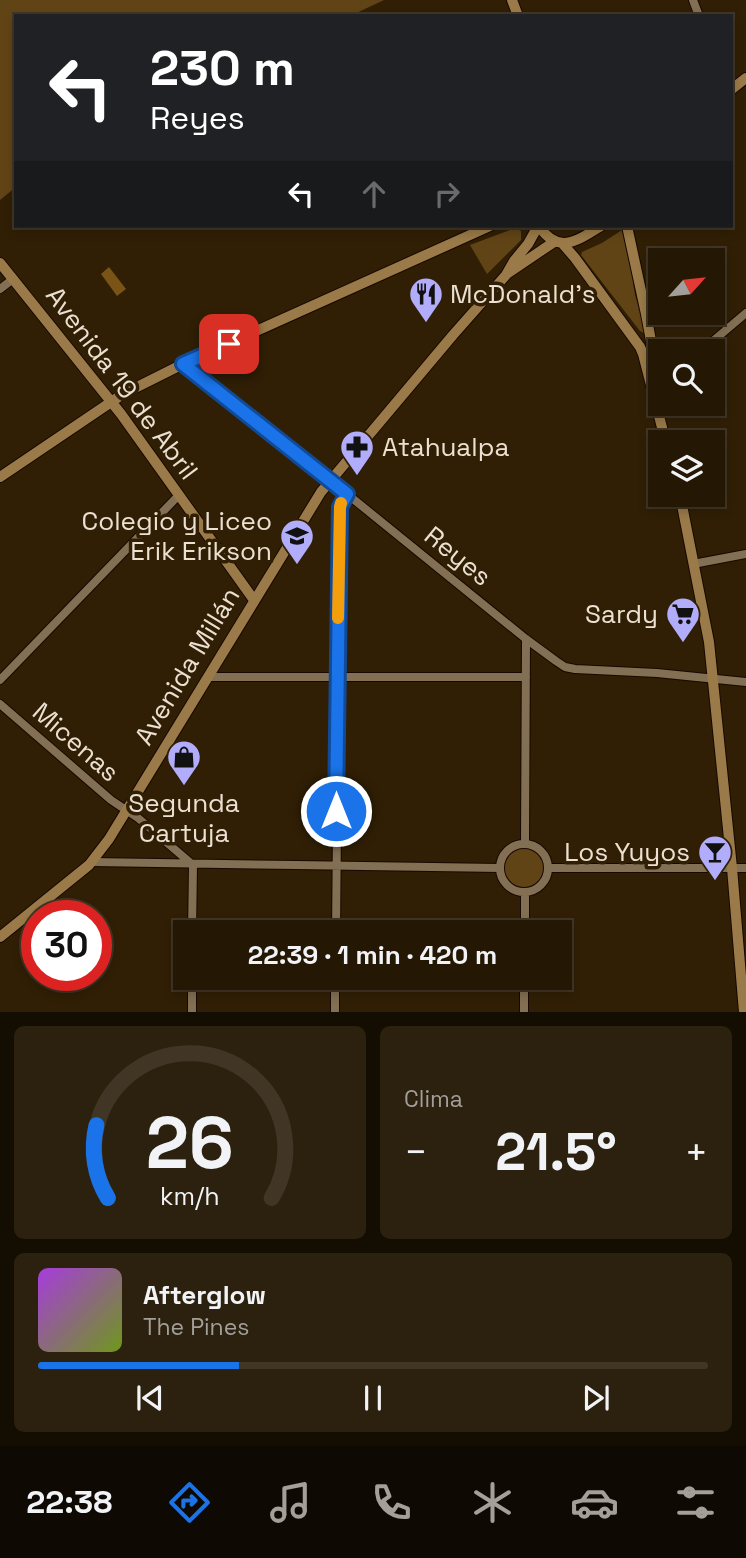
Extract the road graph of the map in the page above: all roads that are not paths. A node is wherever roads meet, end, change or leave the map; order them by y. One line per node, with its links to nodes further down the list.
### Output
1 (486, 228): 16 (main road)
2 (538, 228): 8 (main road, Avenida Millán)
3 (540, 228): 6 (main road)
4 (597, 228): 6 (main road, Avenida Millán)
5 (627, 228): 13 (main road)
6 (558, 243): 8 (main road, Avenida Millán); 11 (main road)
7 (0, 263): 9 (main road, Avenida 19 de Abril)
8 (506, 275): 20 (main road, Avenida Millán)
9 (13, 279): 10 (street); 17 (main road, Avenida 19 de Abril)
10 (0, 289)
11 (604, 297): 13 (main road); 18 (main road)
12 (746, 313): 15 (street)
13 (650, 335): 14 (main road)
14 (651, 339)
15 (715, 339)
16 (183, 364): 17 (main road); 20 (street, Reyes)
17 (112, 402): 19 (main road); 22 (main road, Avenida 19 de Abril)
18 (664, 430)
19 (0, 477)
20 (330, 480): 21 (street, Reyes); 26 (main road, Avenida Millán)
21 (347, 494): 27 (street, Reyes); 28 (street)
22 (179, 495): 26 (main road, Avenida 19 de Abril); 32 (street)
23 (682, 507): 25 (main road)
24 (746, 554): 25 (street)
25 (693, 564): 31 (main road)
26 (254, 600): 29 (main road, Avenida Millán)
27 (526, 639): 30 (street); 31 (street, Reyes)
28 (337, 676): 29 (street); 30 (street); 39 (street)
29 (208, 677): 35 (main road, Avenida Millán)
30 (526, 677): 36 (street)
31 (713, 678): 33 (street, Reyes); 42 (main road)
32 (0, 680)
33 (746, 682)
34 (0, 704): 35 (street, Micenas)
35 (127, 810): 37 (main road, Avenida Millán); 38 (street, Micenas)
36 (525, 844): 40 (street); 41 (street)
37 (92, 862): 38 (street); 48 (main road, Avenida Millán)
38 (193, 864): 39 (street); 45 (street)
39 (336, 864): 40 (street); 46 (street)
40 (500, 868): 44 (street)
41 (548, 868): 42 (street); 44 (street)
42 (732, 868): 43 (street); 55 (main road)
43 (746, 868)
44 (525, 892): 47 (street)
45 (192, 920)
46 (336, 920)
47 (525, 920)
48 (0, 937)
49 (192, 990): 52 (street)
50 (335, 990): 53 (street)
51 (524, 990): 54 (street)
52 (192, 1012)
53 (335, 1012)
54 (524, 1012)
55 (744, 1012)

